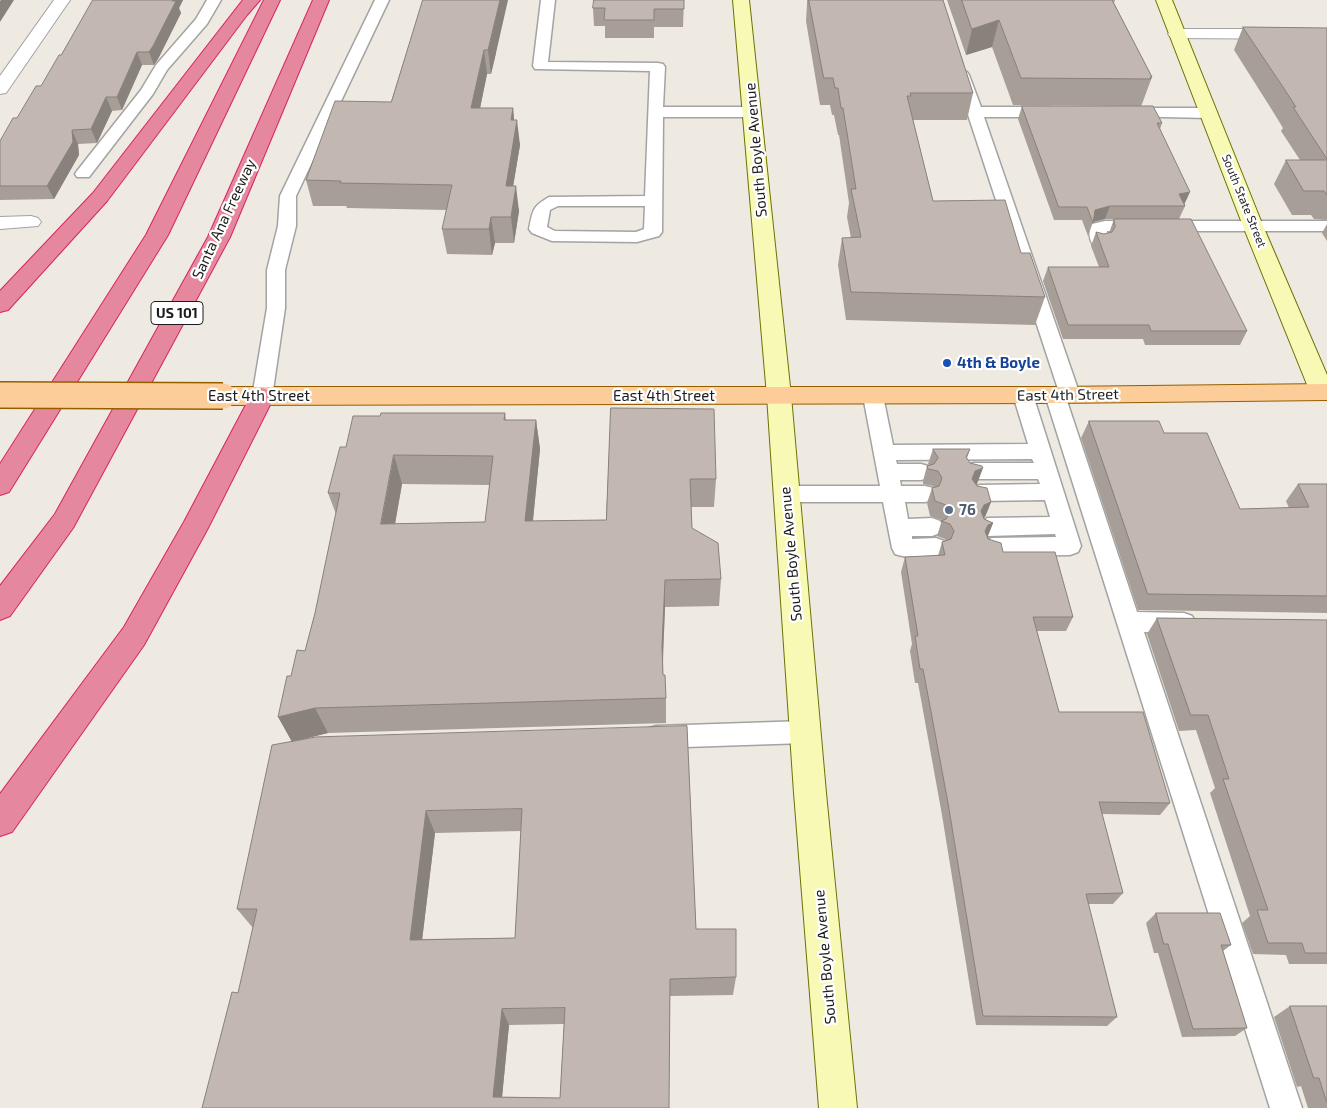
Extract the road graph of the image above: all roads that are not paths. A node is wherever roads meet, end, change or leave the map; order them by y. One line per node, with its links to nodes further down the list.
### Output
1 (62, 0): 13 (street)
2 (214, 0): 20 (lane)
3 (252, 0): 27 (highway)
4 (272, 0): 39 (highway)
5 (322, 0): 47 (highway, Santa Ana Freeway / US 101)
6 (382, 0): 34 (lane)
7 (548, 0): 14 (lane)
8 (741, 0): 15 (main road, South Boyle Avenue)
9 (1164, 0): 10 (main road, South State Street)
10 (1177, 34): 11 (street); 19 (main road, South State Street)
11 (1327, 34)
12 (956, 56): 16 (lane)
13 (0, 90)
14 (655, 112): 15 (lane); 21 (lane)
15 (752, 112): 32 (main road, South Boyle Avenue)
16 (974, 112): 17 (lane); 31 (lane)
17 (1062, 112)
18 (1111, 113): 19 (lane)
19 (1208, 113): 24 (main road, South State Street)
20 (83, 174)
21 (652, 201): 21 (lane)
22 (31, 222): 23 (street)
23 (0, 223)
24 (1254, 226): 25 (lane); 26 (lane); 28 (main road, South State Street)
25 (1327, 226)
26 (1099, 240)
27 (0, 305)
28 (1325, 394): 31 (main road, East 4th Street)
29 (0, 395): 34 (main road, East 4th Street, bridge)
30 (1023, 395): 31 (main road, East 4th Street); 33 (main road, East 4th Street); 35 (lane)
31 (1062, 395): 48 (lane)
32 (779, 396): 33 (main road, East 4th Street); 34 (main road, East 4th Street); 42 (main road, South Boyle Avenue)
33 (873, 396): 36 (lane)
34 (262, 397): 52 (highway)
35 (1043, 461): 36 (lane); 37 (lane); 40 (lane)
36 (887, 462): 38 (lane); 44 (lane)
37 (974, 471)
38 (921, 472)
39 (0, 485)
40 (1053, 492): 41 (lane); 46 (lane)
41 (980, 493)
42 (786, 494): 44 (lane); 50 (main road, South Boyle Avenue)
43 (925, 494): 44 (lane)
44 (893, 495): 45 (lane)
45 (934, 537)
46 (990, 537)
47 (0, 608)
48 (1128, 622): 49 (lane); 54 (lane)
49 (1208, 623)
50 (805, 732): 51 (lane); 53 (main road, South Boyle Avenue)
51 (632, 738)
52 (0, 821)
53 (838, 1108)
54 (1286, 1108)

